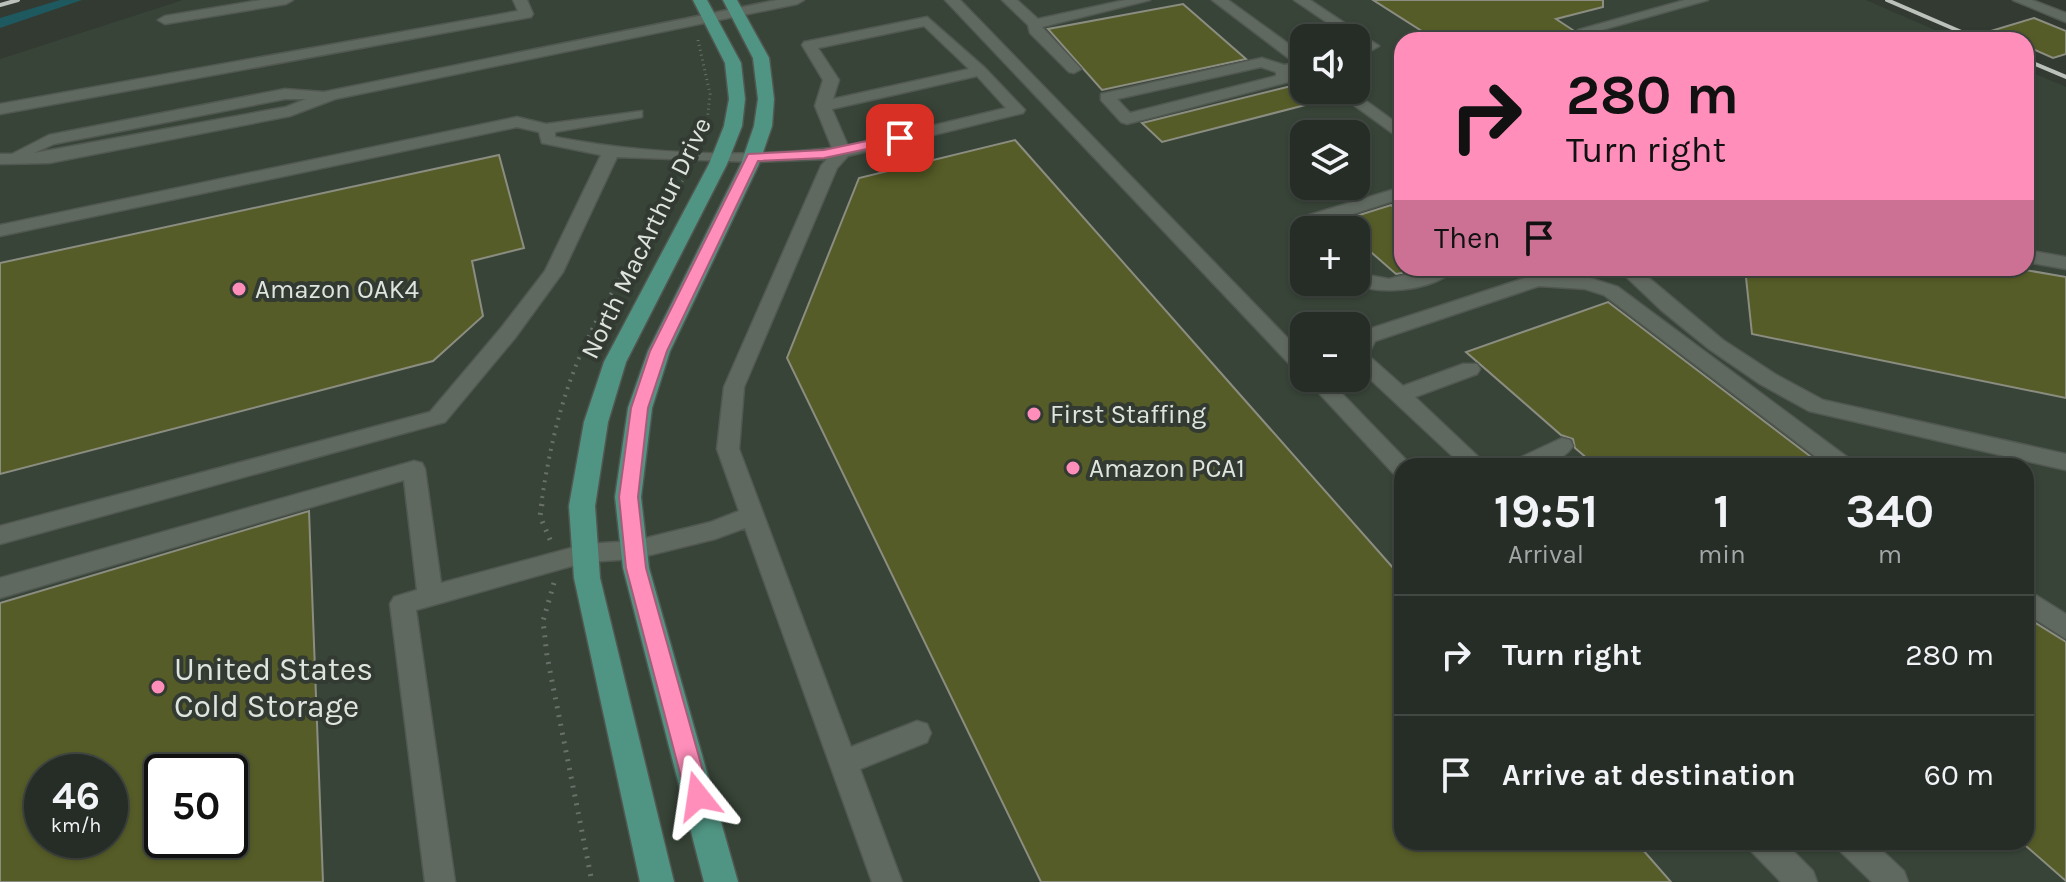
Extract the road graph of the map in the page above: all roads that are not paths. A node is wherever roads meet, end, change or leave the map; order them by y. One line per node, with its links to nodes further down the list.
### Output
1 (286, 0): 14 (street)
2 (520, 0): 25 (street)
3 (797, 0): 11 (street)
4 (952, 0): 44 (street)
5 (1009, 0): 15 (street)
6 (1143, 0): 15 (street)
7 (1219, 0): 18 (street)
8 (1301, 0): 17 (street)
9 (1701, 0): 16 (street)
10 (2032, 1): 13 (street)
11 (734, 6): 12 (street); 32 (main road)
12 (705, 8): 31 (main road, North MacArthur Drive); 33 (street)
13 (2066, 18)
14 (165, 20)
15 (1035, 24): 20 (street)
16 (1589, 32)
17 (1372, 46)
18 (1290, 53)
19 (1290, 68): 21 (street)
20 (1074, 69)
21 (1283, 70): 21 (street)
22 (980, 71): 24 (street); 24 (street); 30 (street)
23 (1360, 104): 28 (street)
24 (823, 106): 30 (street)
25 (0, 109)
26 (636, 114): 27 (street)
27 (546, 129): 29 (street); 36 (street)
28 (1394, 129)
29 (611, 152): 31 (street); 55 (street)
30 (842, 152): 32 (street); 54 (street)
31 (721, 157): 32 (street); 57 (main road, North MacArthur Drive)
32 (753, 157): 56 (main road)
33 (7, 158)
34 (1394, 194): 35 (street)
35 (1325, 216)
36 (0, 231)
37 (2034, 257): 38 (street)
38 (2066, 263)
39 (1421, 276): 43 (street)
40 (1532, 276): 47 (street)
41 (1548, 276): 51 (street)
42 (1634, 276): 53 (street)
43 (1370, 284)
44 (1290, 352)
45 (1470, 369): 47 (street)
46 (1329, 392): 52 (street)
47 (1400, 395): 49 (street)
48 (1562, 446): 50 (street)
49 (1468, 458)
50 (1539, 458)
51 (1832, 458)
52 (1394, 460)
53 (2066, 462)
54 (752, 516): 56 (street); 63 (street)
55 (0, 535)
56 (634, 550): 57 (street); 68 (main road)
57 (586, 553): 59 (street); 67 (main road, North MacArthur Drive)
58 (0, 588): 59 (street)
59 (430, 595): 66 (street)
60 (2034, 605): 61 (street)
61 (2066, 628)
62 (917, 733): 63 (street)
63 (843, 763): 69 (street)
64 (1771, 850): 70 (street)
65 (1860, 850): 71 (street)
66 (440, 882)
67 (657, 882)
68 (721, 882)
69 (887, 882)
70 (1802, 882)
71 (1893, 882)

